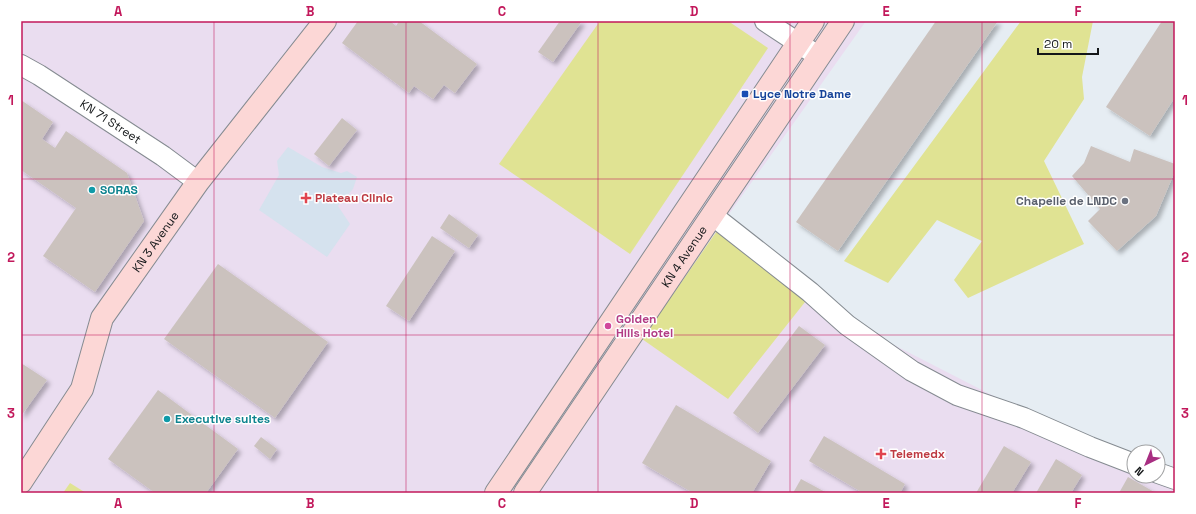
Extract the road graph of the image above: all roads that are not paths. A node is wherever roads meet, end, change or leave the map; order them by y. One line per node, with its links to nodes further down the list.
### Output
1 (325, 21): 8 (street, KN 3 Avenue)
2 (765, 21): 5 (street)
3 (813, 21): 5 (street, KN 4 Avenue)
4 (843, 21): 6 (street, KN 4 Avenue)
5 (798, 44): 6 (street); 12 (street, KN 4 Avenue)
6 (818, 56): 9 (street, KN 4 Avenue)
7 (21, 65): 8 (street, KN 71 Street)
8 (198, 182): 11 (street, KN 3 Avenue)
9 (712, 215): 10 (street); 13 (street, KN 4 Avenue)
10 (1126, 461)
11 (21, 482)
12 (496, 493)
13 (525, 493)

